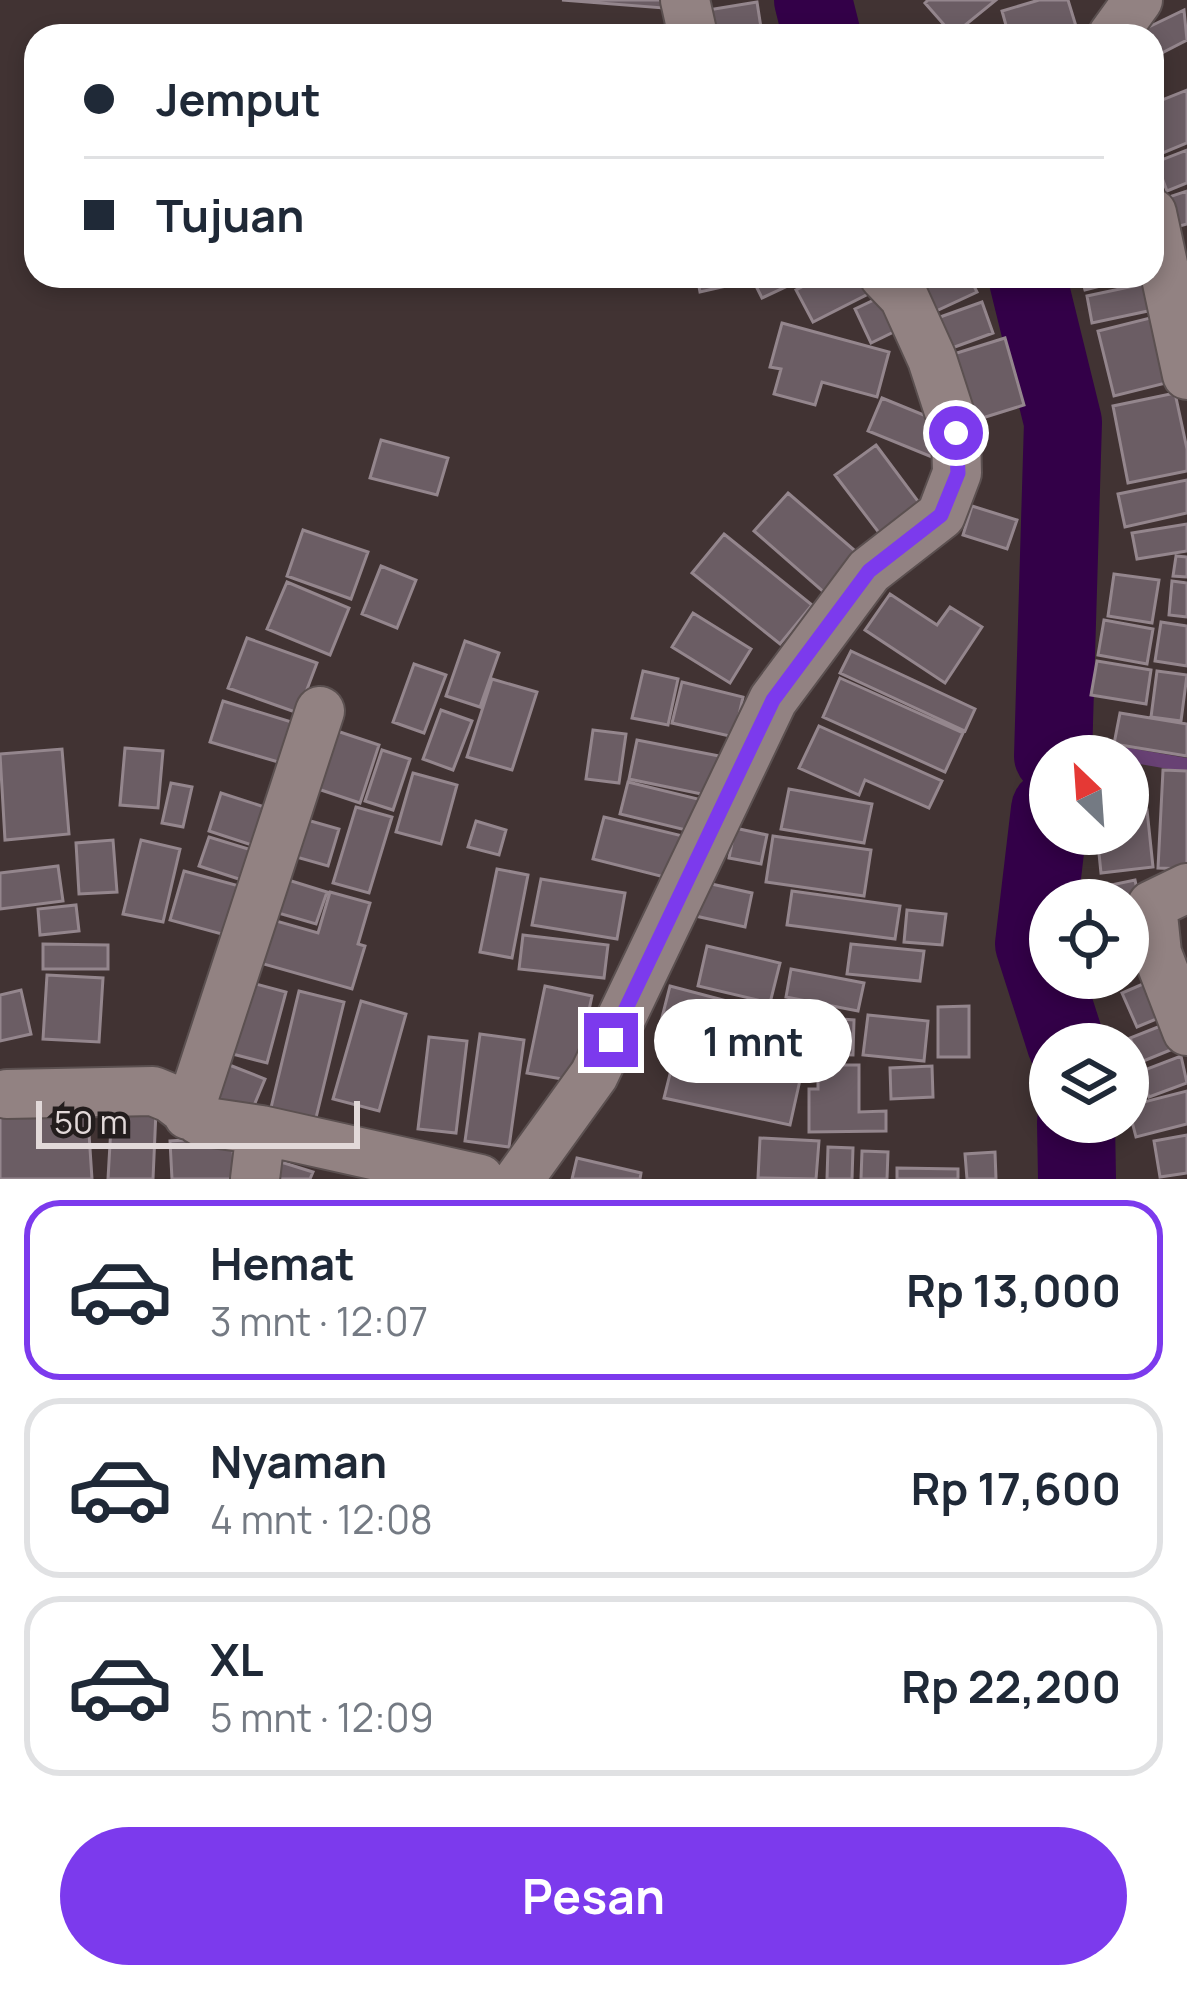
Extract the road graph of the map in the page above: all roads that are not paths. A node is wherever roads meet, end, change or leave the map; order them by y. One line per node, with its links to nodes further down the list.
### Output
1 (1164, 269): 3 (street)
2 (895, 288): 12 (street)
3 (1187, 375)
4 (320, 711): 8 (street)
5 (1187, 888): 6 (street)
6 (1187, 1031)
7 (7, 1094): 8 (street)
8 (188, 1115): 9 (street)
9 (262, 1130): 10 (street); 11 (street)
10 (255, 1179)
11 (479, 1179)
12 (519, 1179)

